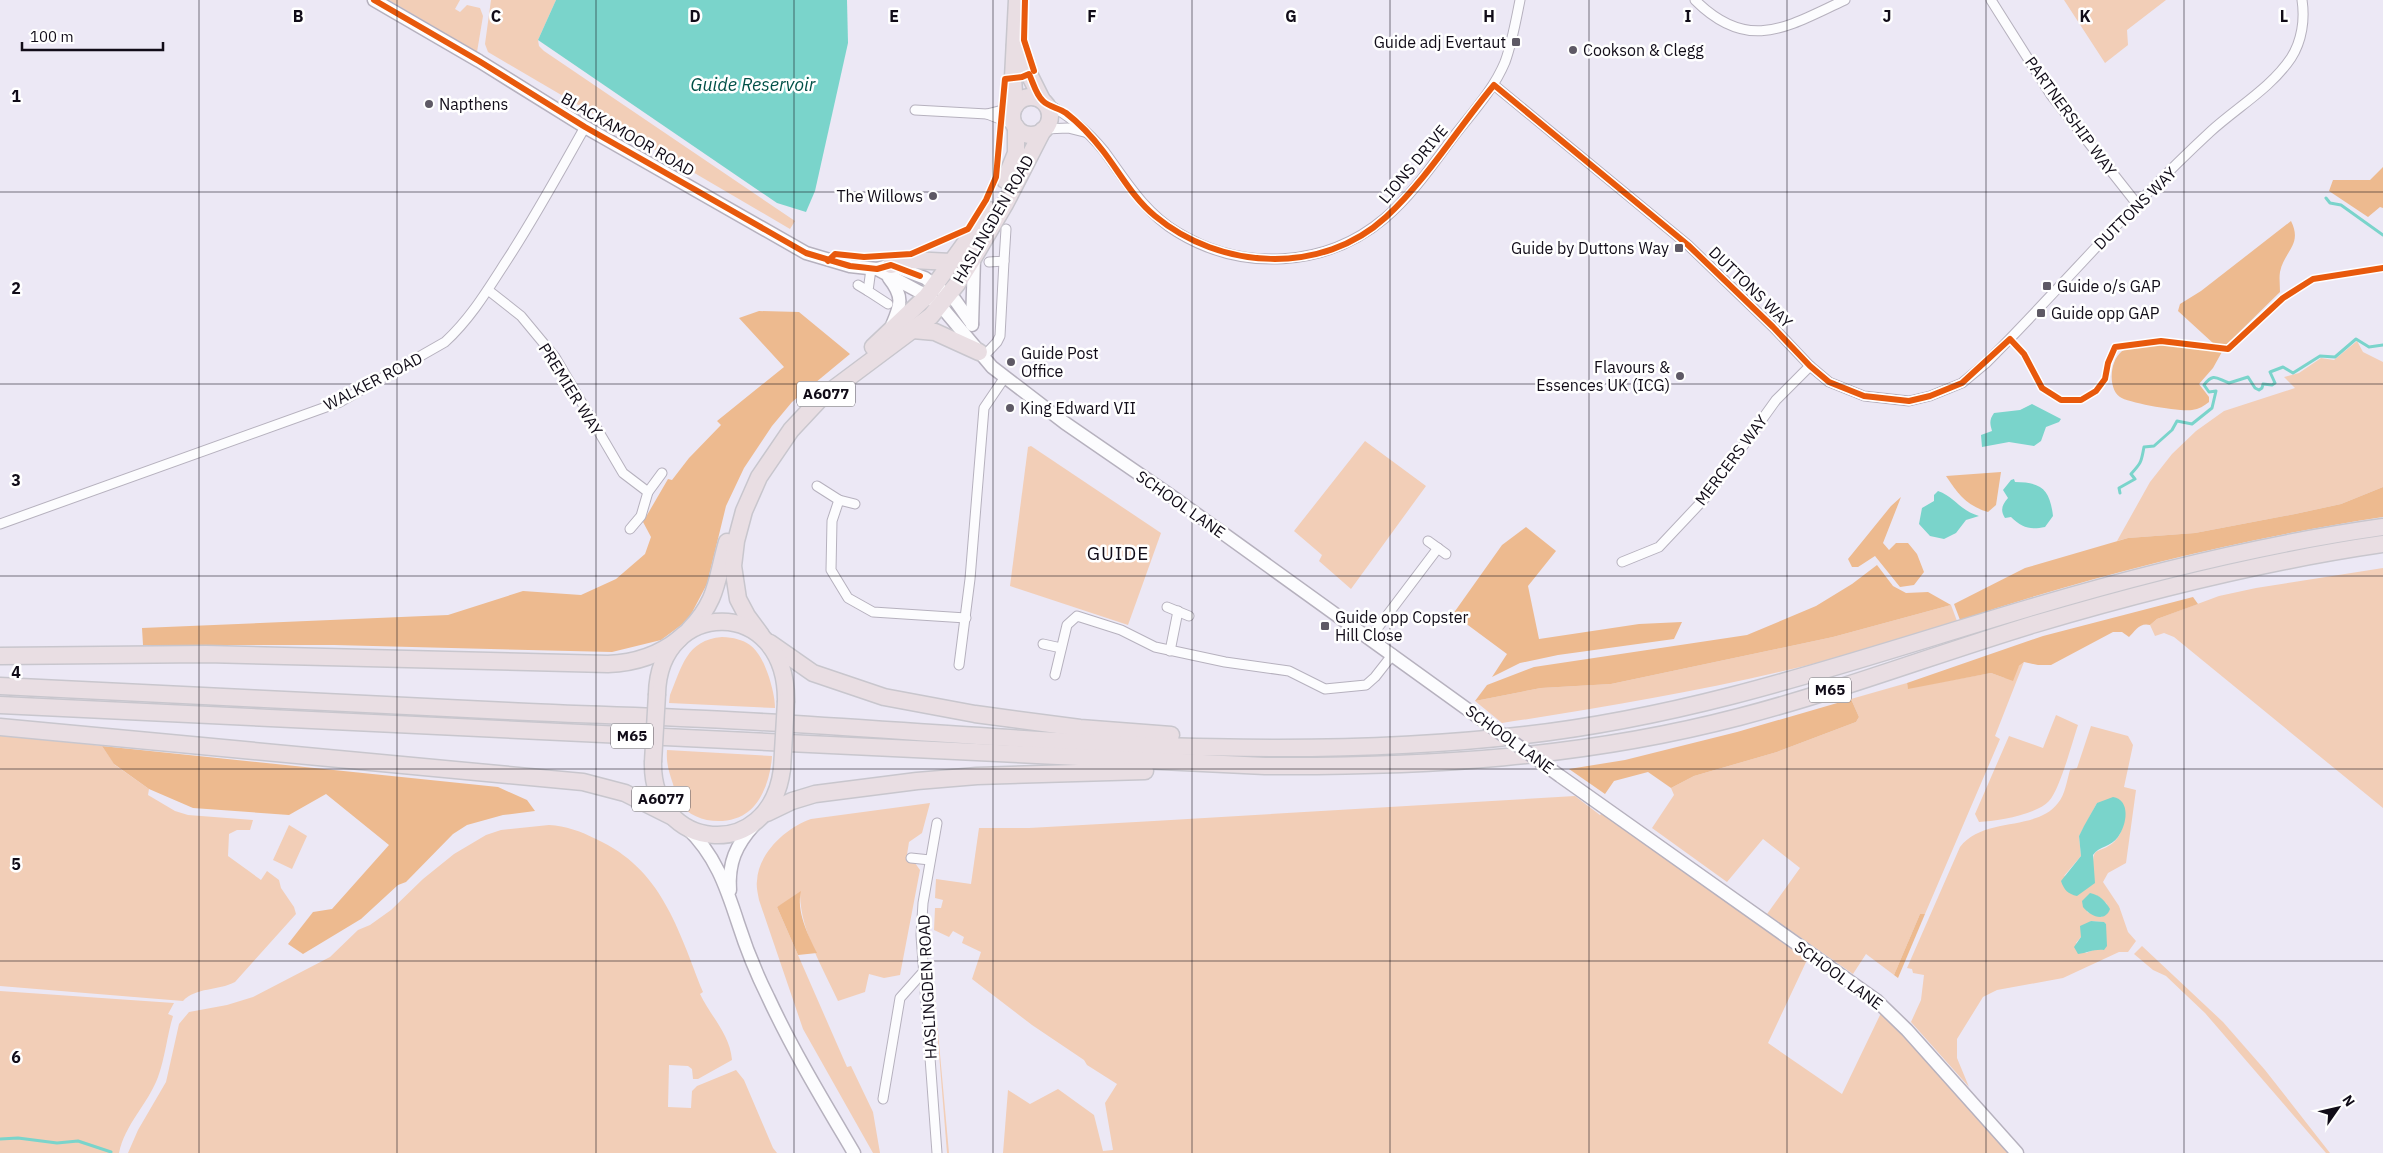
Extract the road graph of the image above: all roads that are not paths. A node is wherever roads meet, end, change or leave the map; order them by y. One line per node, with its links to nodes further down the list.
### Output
1 (374, 0): 15 (main road, BLACKAMOOR ROAD)
2 (1017, 0): 8 (highway, A6077)
3 (1520, 0): 9 (street, LIONS DRIVE)
4 (1695, 0): 5 (street)
5 (1845, 0)
6 (1991, 0): 18 (street, PARTNERSHIP WAY)
7 (2302, 0): 18 (street, DUTTONS WAY)
8 (1014, 45): 10 (highway, A6077); 11 (highway, A6077)
9 (1494, 85): 17 (street, LIONS DRIVE); 33 (street, DUTTONS WAY)
10 (1042, 101): 11 (highway); 16 (highway, A6077); 17 (street, LIONS DRIVE)
11 (1015, 107): 13 (street); 14 (highway, A6077)
12 (915, 110): 13 (street)
13 (987, 114): 14 (street)
14 (1015, 126): 16 (highway); 22 (highway, HASLINGDEN ROAD / A6077)
15 (585, 127): 23 (main road, BLACKAMOOR ROAD); 25 (street, WALKER ROAD)
16 (1044, 130): 17 (street); 20 (highway, HASLINGDEN ROAD / A6077)
17 (1087, 133)
18 (2137, 204): 33 (street, DUTTONS WAY)
19 (1006, 229): 21 (street, HASLINGDEN ROAD)
20 (982, 259): 21 (street, HASLINGDEN ROAD); 27 (highway, HASLINGDEN ROAD / A6077); 29 (main road)
21 (1004, 261): 32 (street, HASLINGDEN ROAD)
22 (951, 262): 23 (highway); 27 (highway, HASLINGDEN ROAD / A6077)
23 (882, 270): 26 (street); 27 (main road, BLACKAMOOR ROAD); 31 (main road)
24 (858, 285): 26 (street)
25 (488, 290): 37 (street, PREMIER WAY); 40 (street, WALKER ROAD)
26 (868, 291): 28 (street)
27 (937, 295): 29 (main road); 30 (highway, HASLINGDEN ROAD / A6077); 31 (highway, HASLINGDEN ROAD / A6077); 32 (main road, SCHOOL LANE)
28 (888, 304)
29 (972, 324): 32 (main road)
30 (913, 330): 32 (highway); 54 (highway, HASLINGDEN ROAD / A6077)
31 (888, 334): 52 (highway, HASLINGDEN ROAD / A6077)
32 (981, 354): 34 (main road, SCHOOL LANE)
33 (1810, 366): 47 (street, MERCERS WAY)
34 (1005, 378): 51 (street); 53 (main road, SCHOOL LANE)
35 (662, 473): 37 (street)
36 (817, 486): 38 (street)
37 (648, 492): 42 (street)
38 (839, 500): 39 (street); 51 (street)
39 (855, 504)
40 (0, 524)
41 (2383, 527): 65 (highway, M65)
42 (630, 529)
43 (1428, 541): 45 (street)
44 (2383, 544): 66 (highway, M65)
45 (1438, 548): 46 (street); 53 (street)
46 (1446, 554)
47 (1622, 562)
48 (1167, 607): 49 (street)
49 (1178, 611): 50 (street); 57 (street)
50 (1189, 616)
51 (966, 618): 60 (street)
52 (684, 635): 54 (highway); 59 (highway); 68 (highway, A6077, bridge)
53 (1370, 638): 58 (main road, SCHOOL LANE)
54 (766, 639): 65 (highway); 67 (highway, A6077, bridge)
55 (1043, 644): 56 (street)
56 (1061, 648): 57 (street); 61 (street)
57 (1170, 651): 58 (street)
58 (1393, 654): 77 (main road, SCHOOL LANE, bridge)
59 (0, 656)
60 (959, 666)
61 (1055, 675)
62 (0, 686): 65 (highway, M65)
63 (0, 705): 66 (highway, M65)
64 (0, 727): 68 (highway)
65 (1326, 746)
66 (1265, 766): 67 (highway)
67 (761, 817): 68 (highway, A6077); 72 (main road)
68 (680, 822): 72 (main road)
69 (937, 823): 71 (street, HASLINGDEN ROAD)
70 (911, 858): 71 (street)
71 (930, 860): 73 (street, HASLINGDEN ROAD)
72 (731, 898): 75 (main road)
73 (924, 971): 74 (street); 76 (street, HASLINGDEN ROAD)
74 (883, 1099)
75 (854, 1153)
76 (937, 1153)
77 (2017, 1153)

